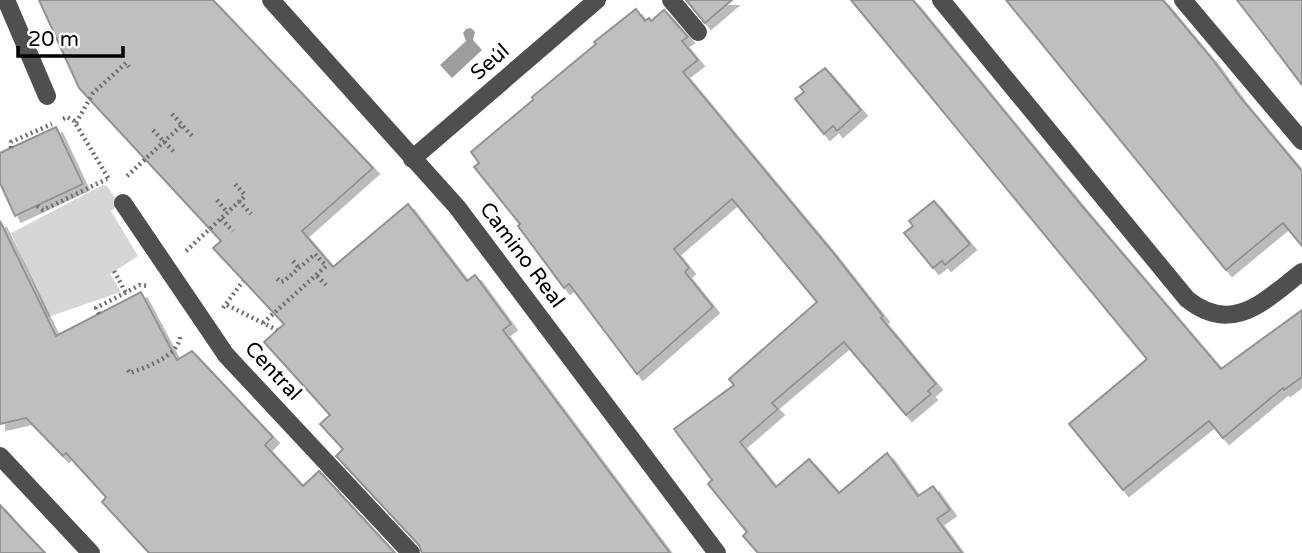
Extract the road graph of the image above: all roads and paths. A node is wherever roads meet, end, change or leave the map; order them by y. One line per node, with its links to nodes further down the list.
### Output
1 (6, 0): 9 (street)
2 (271, 0): 19 (street, Camino Real)
3 (597, 0): 19 (street, Seúl)
4 (671, 0): 7 (street)
5 (941, 0): 34 (street)
6 (1183, 0): 15 (street)
7 (698, 32)
8 (129, 67): 11 (path)
9 (47, 96)
10 (172, 114): 12 (path)
11 (76, 124): 17 (path); 20 (path)
12 (182, 125): 14 (path); 16 (path)
13 (153, 130): 16 (path)
14 (193, 136)
15 (1302, 141)
16 (164, 142): 18 (path); 22 (path)
17 (11, 148)
18 (175, 153)
19 (412, 159): 51 (street, Camino Real)
20 (108, 179): 22 (path); 25 (path)
21 (235, 184): 24 (path)
22 (118, 196): 31 (street, Central)
23 (217, 200): 26 (path)
24 (239, 201): 26 (path); 27 (path)
25 (37, 206)
26 (227, 212): 28 (path)
27 (251, 214)
28 (221, 219): 29 (path); 31 (path)
29 (233, 231)
30 (293, 261): 32 (path)
31 (167, 268): 50 (street, Central)
32 (299, 268): 35 (path); 36 (path)
33 (114, 271): 39 (path)
34 (1302, 272)
35 (317, 276): 37 (path); 44 (path)
36 (275, 277)
37 (326, 285)
38 (154, 289): 39 (path)
39 (126, 293): 40 (path)
40 (114, 299): 41 (path); 43 (path)
41 (117, 305)
42 (227, 305): 44 (path)
43 (99, 314)
44 (263, 323): 46 (path)
45 (176, 330): 47 (path)
46 (277, 330)
47 (128, 370)
48 (0, 456): 49 (street)
49 (91, 553)
50 (411, 553)
51 (717, 553)

